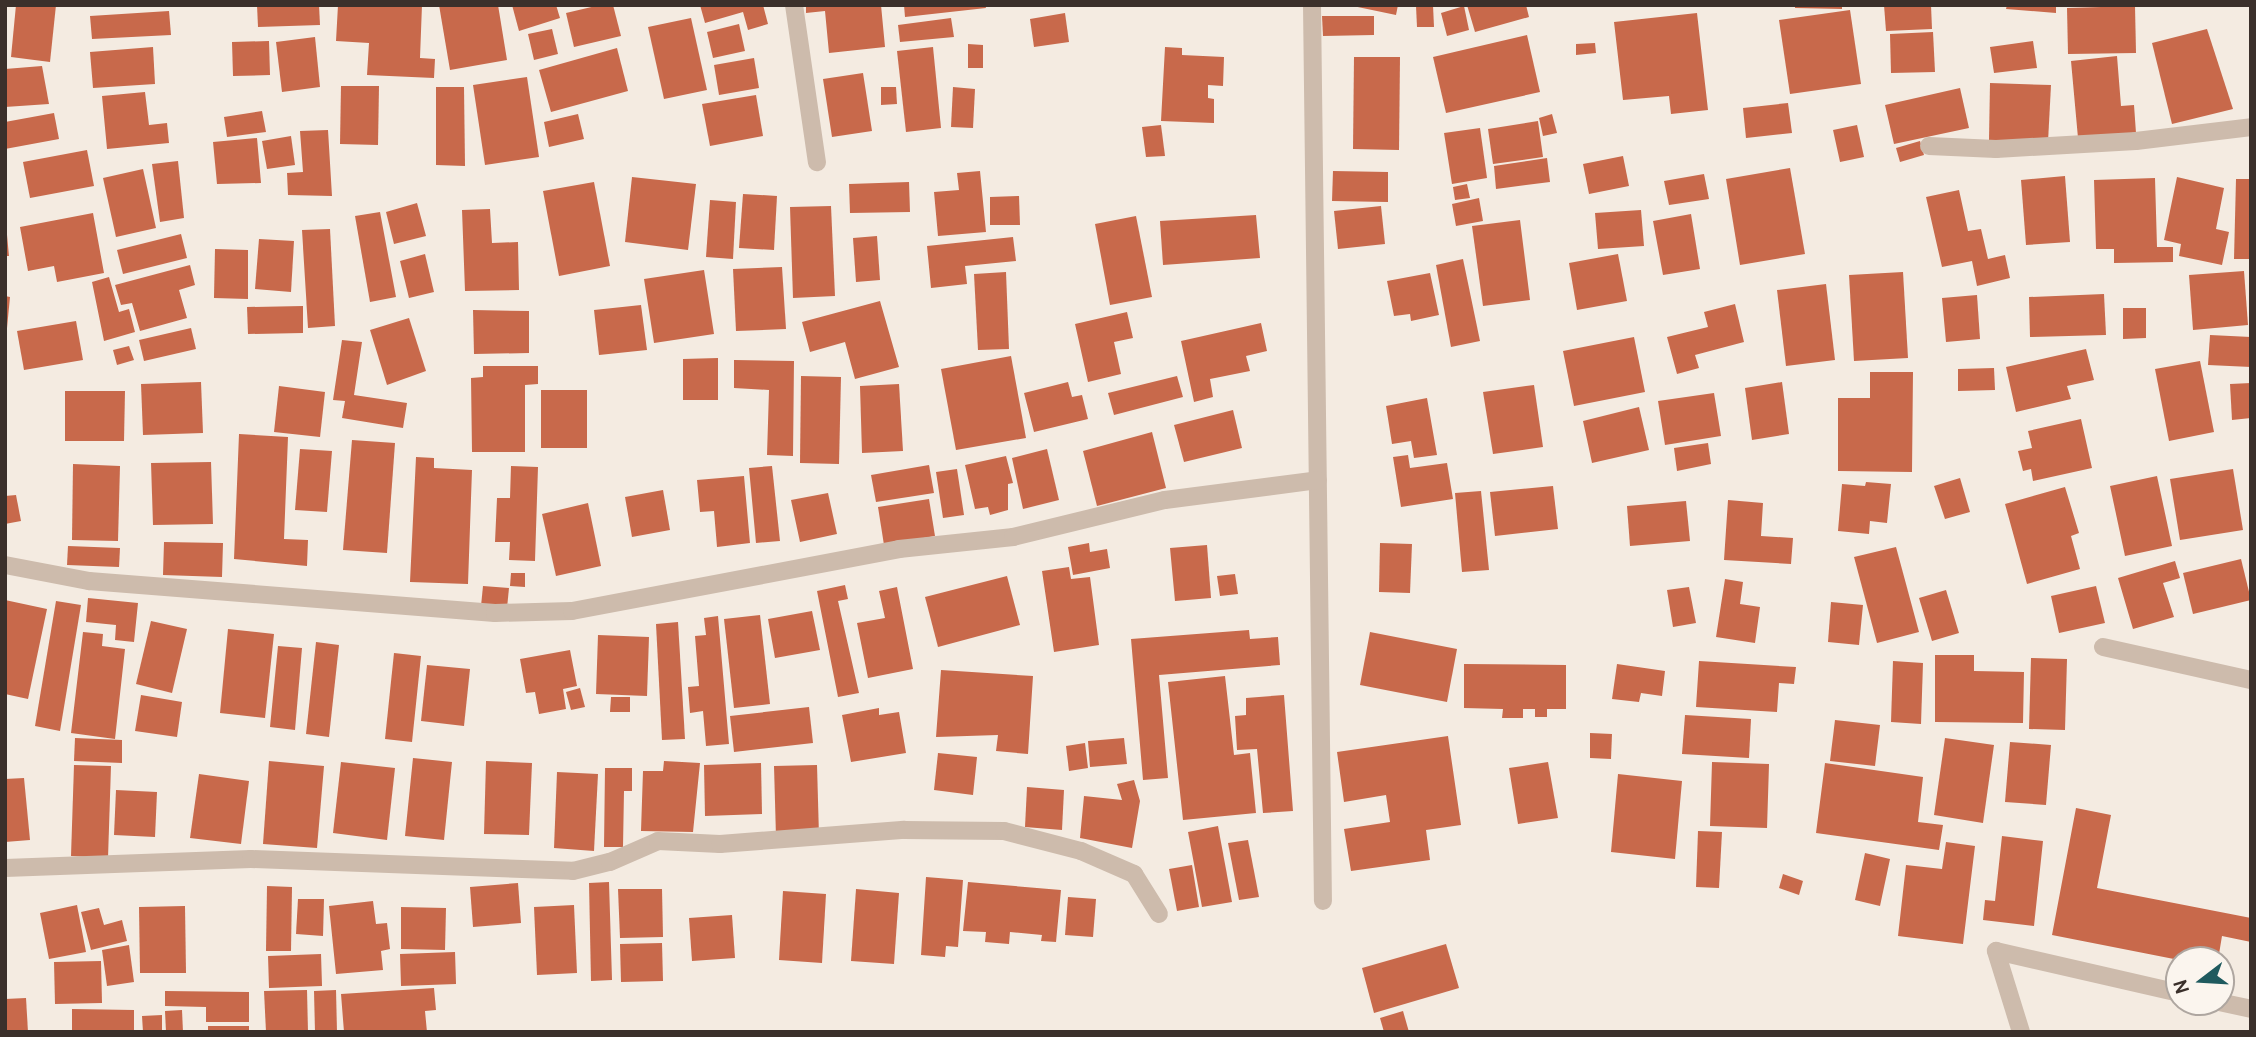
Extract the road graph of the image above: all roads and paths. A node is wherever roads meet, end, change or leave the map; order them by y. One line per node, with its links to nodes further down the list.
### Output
1 (794, 5): 5 (street)
2 (1312, 5): 6 (street)
3 (2251, 127): 4 (street)
4 (1929, 146)
5 (817, 162)
6 (1318, 480): 7 (street); 11 (street)
7 (5, 565)
8 (2103, 648): 9 (street)
9 (2251, 680)
10 (5, 868): 12 (street)
11 (1323, 901)
12 (1159, 914)
13 (2165, 990): 14 (street)
14 (2021, 1032)

